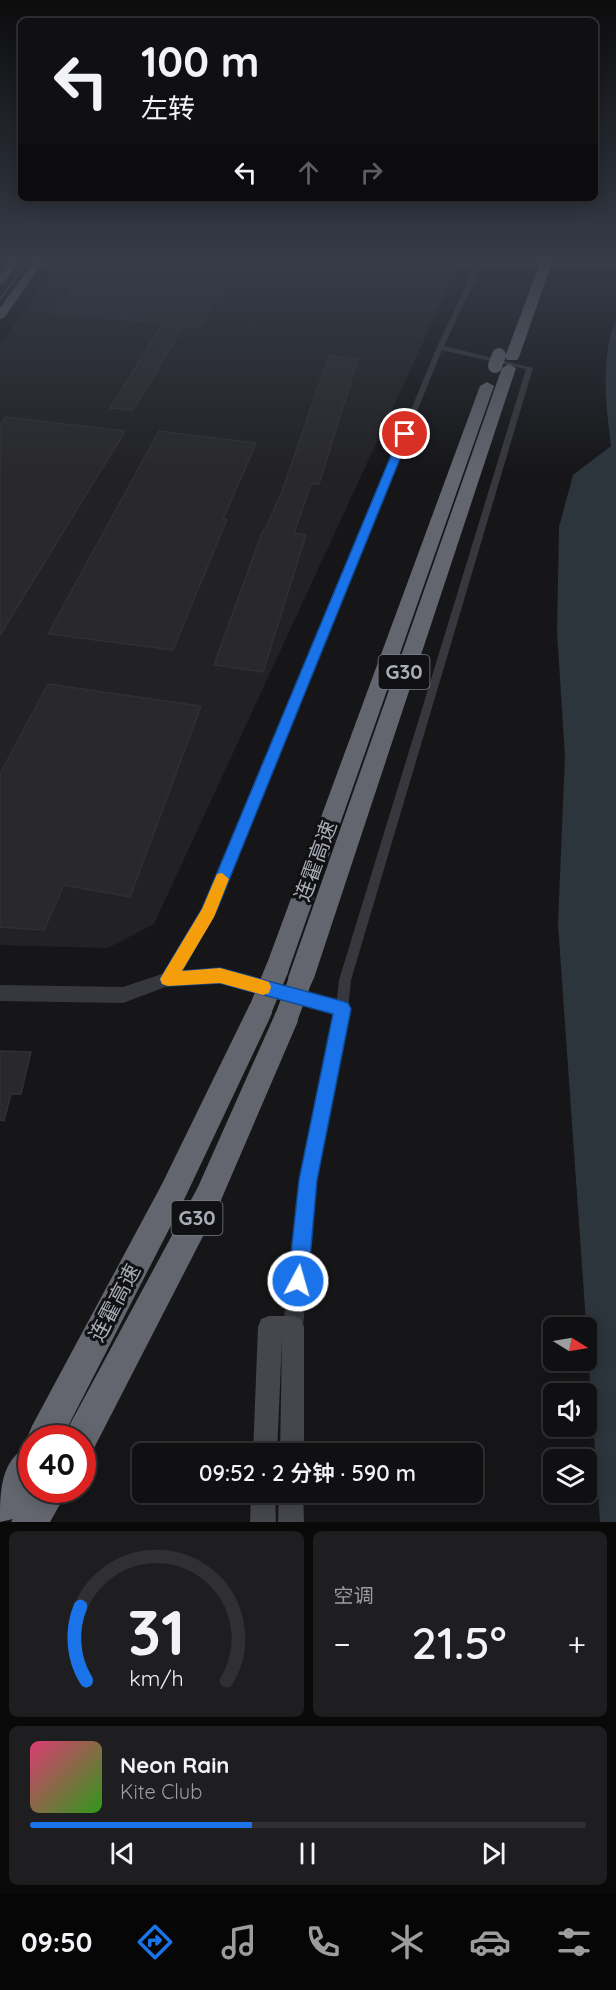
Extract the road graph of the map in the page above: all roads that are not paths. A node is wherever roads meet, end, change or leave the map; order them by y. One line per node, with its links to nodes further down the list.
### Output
1 (448, 331): 4 (street)
2 (513, 331): 5 (highway, 连霍高速 / G30)
3 (517, 331): 5 (highway, 连霍高速 / G30)
4 (440, 347): 6 (street); 8 (street)
5 (504, 361): 9 (highway, 连霍高速 / G30, bridge); 9 (highway, 连霍高速 / G30, bridge)
6 (168, 979): 7 (street); 8 (street)
7 (0, 993)
8 (342, 1009): 10 (street)
9 (272, 1017): 11 (highway, 连霍高速 / G30); 12 (highway, 连霍高速 / G30)
10 (293, 1327): 13 (main road); 14 (main road)
11 (51, 1425)
12 (88, 1425)
13 (265, 1443)
14 (292, 1443)
15 (18, 1481): 19 (highway)
16 (42, 1503): 20 (highway)
17 (263, 1503): 21 (main road)
18 (291, 1503): 22 (main road)
19 (0, 1507)
20 (29, 1522)
21 (262, 1522)
22 (291, 1522)

